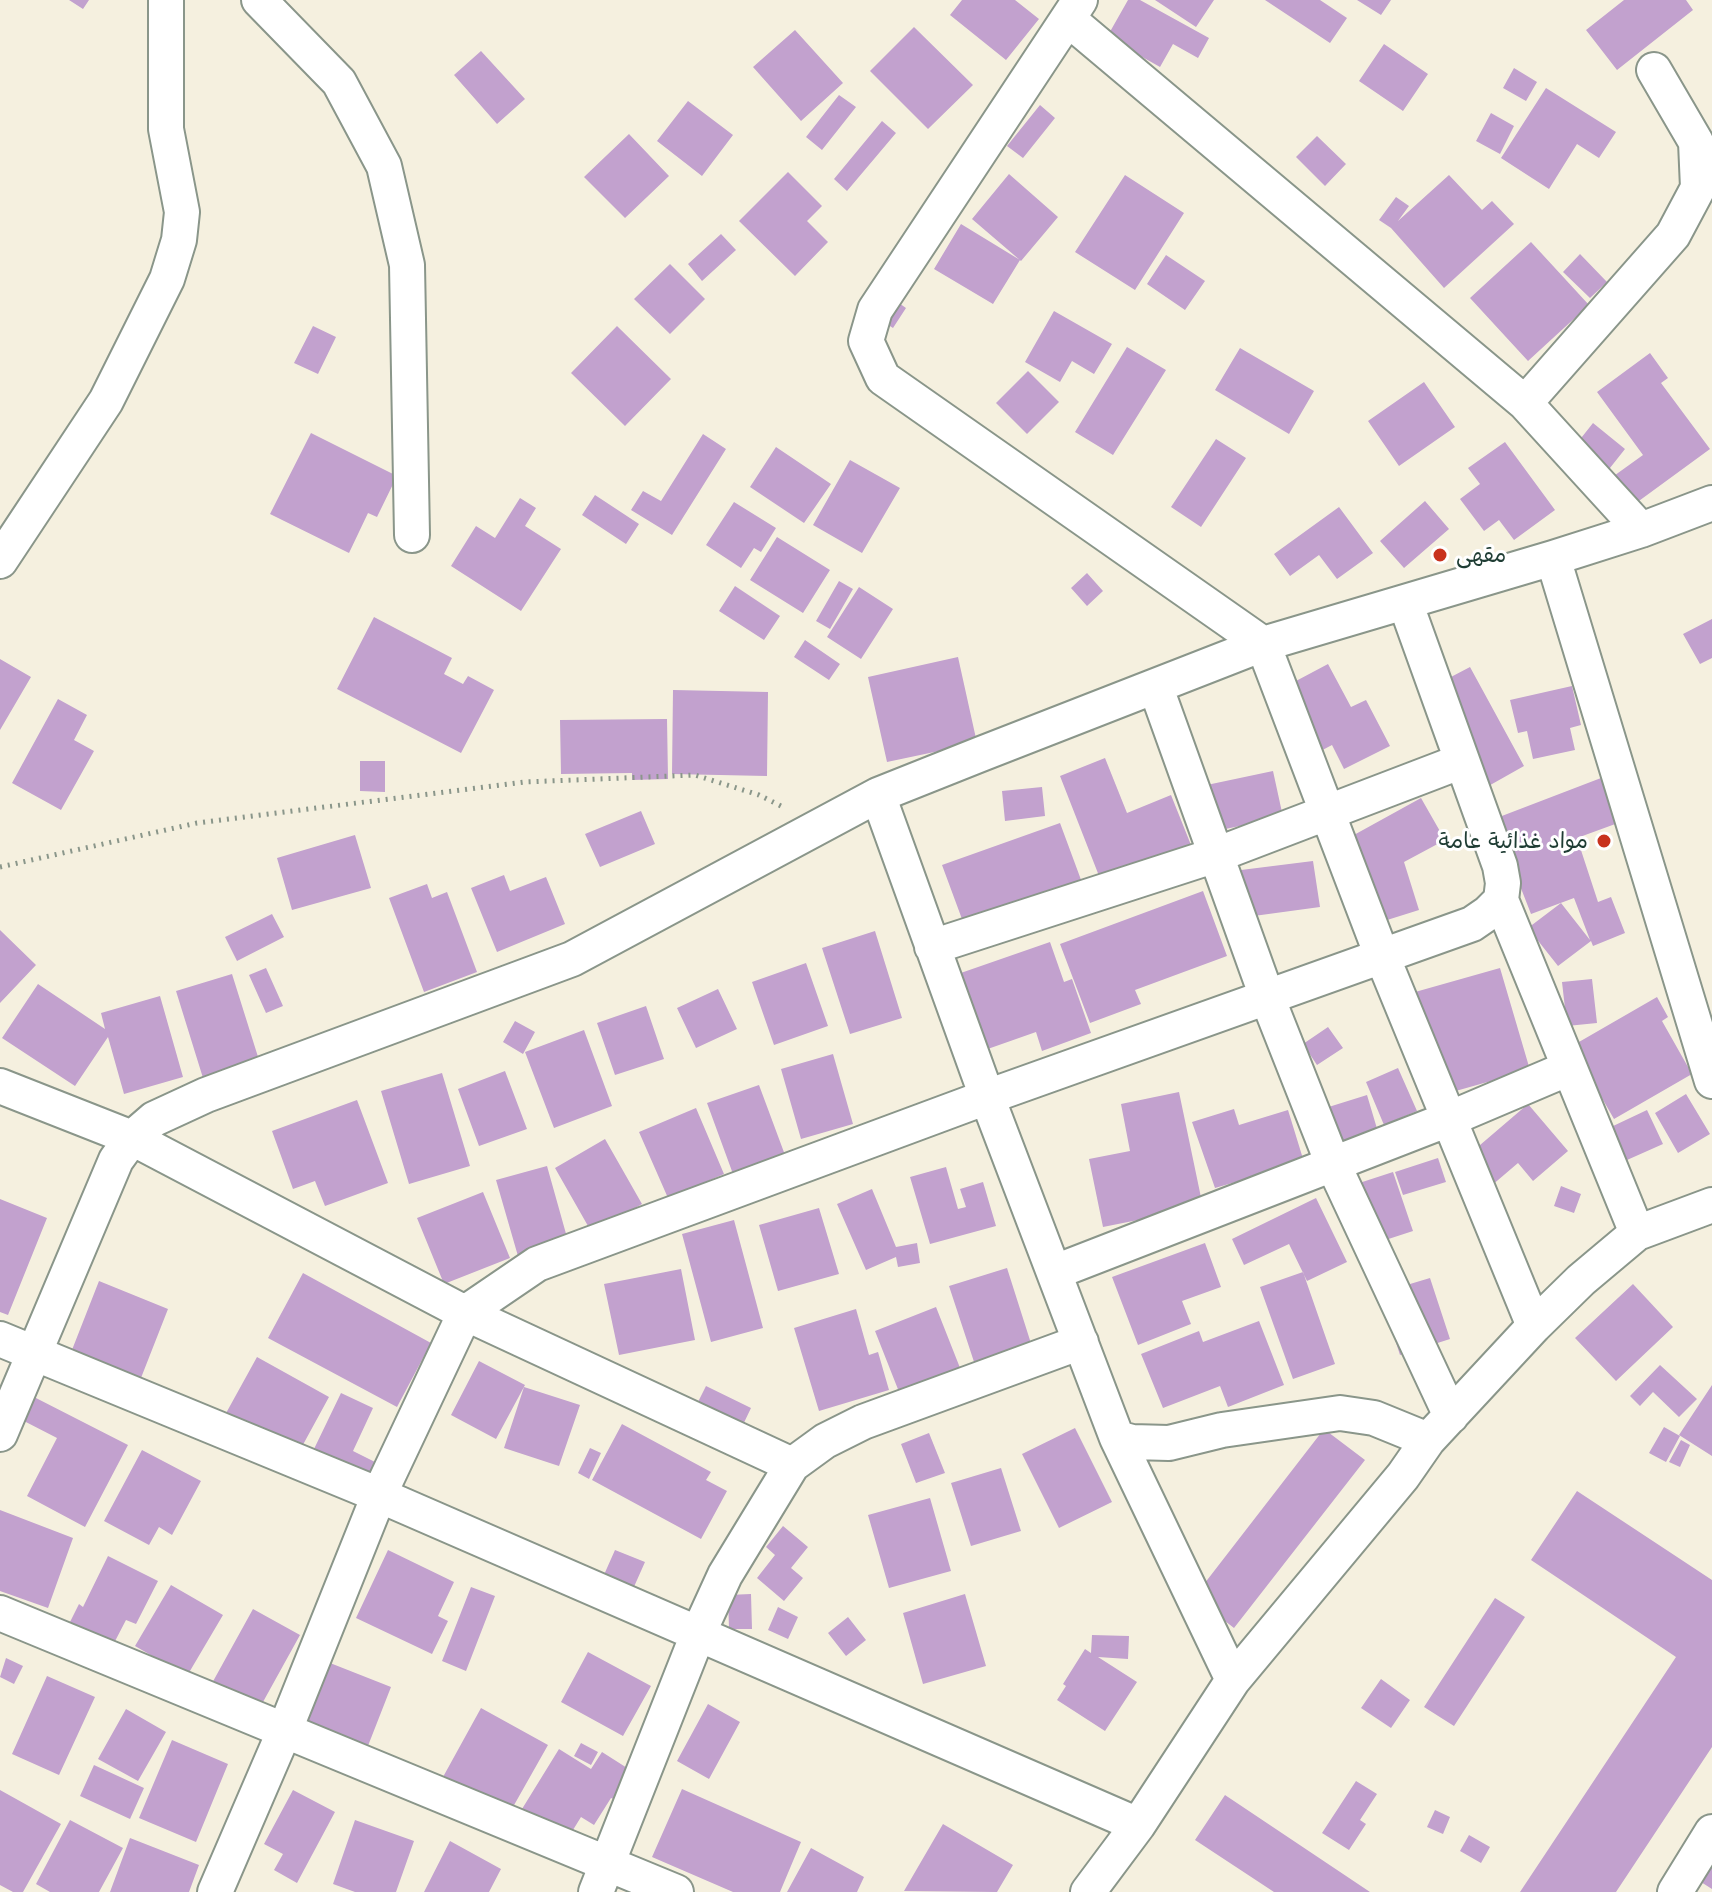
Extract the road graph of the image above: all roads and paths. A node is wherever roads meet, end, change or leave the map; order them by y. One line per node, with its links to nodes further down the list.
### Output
1 (166, 0): 10 (street)
2 (259, 0): 8 (street)
3 (1074, 9): 5 (street); 12 (street)
4 (1654, 70): 5 (street)
5 (1525, 403): 7 (street)
6 (1712, 503): 7 (street)
7 (1641, 530): 9 (street)
8 (412, 535)
9 (1553, 558): 11 (street); 25 (street)
10 (0, 561)
11 (1405, 602): 12 (street); 14 (street)
12 (1263, 644): 13 (street); 16 (street)
13 (1156, 688): 15 (street); 18 (street)
14 (1462, 761): 16 (street); 20 (street)
15 (878, 795): 17 (street); 21 (street)
16 (1328, 814): 18 (street); 22 (street)
17 (822, 827): 19 (path); 29 (street)
18 (1216, 855): 21 (street); 23 (street)
19 (0, 867)
20 (1501, 900): 22 (street); 24 (street)
21 (932, 947): 27 (street)
22 (1382, 956): 23 (street); 28 (street)
23 (1267, 997): 27 (street); 30 (street)
24 (1569, 1068): 28 (street); 32 (street)
25 (1712, 1081)
26 (0, 1086): 29 (street)
27 (987, 1097): 33 (street); 34 (street)
28 (1449, 1119): 30 (street); 35 (street)
29 (132, 1138): 34 (street); 38 (street)
30 (1333, 1164): 33 (street); 39 (street)
31 (1712, 1205): 32 (street)
32 (1637, 1233): 35 (street)
33 (1055, 1272): 37 (street)
34 (465, 1313): 42 (street); 43 (street)
35 (1534, 1326): 39 (street)
36 (0, 1339): 38 (street)
37 (1081, 1342): 41 (street); 42 (street)
38 (35, 1355): 40 (street); 43 (street)
39 (1439, 1428): 41 (street); 46 (street)
40 (0, 1434)
41 (1117, 1438): 46 (street)
42 (792, 1465): 45 (street)
43 (379, 1495): 45 (street); 47 (street)
44 (0, 1613): 47 (street)
45 (698, 1634): 48 (street); 50 (street)
46 (1233, 1680): 48 (street)
47 (284, 1732): 50 (street); 51 (street)
48 (1138, 1825): 53 (street)
49 (1712, 1832): 54 (street)
50 (602, 1878): 52 (street)
51 (215, 1892)
52 (676, 1892)
53 (1088, 1892)
54 (1675, 1892)

